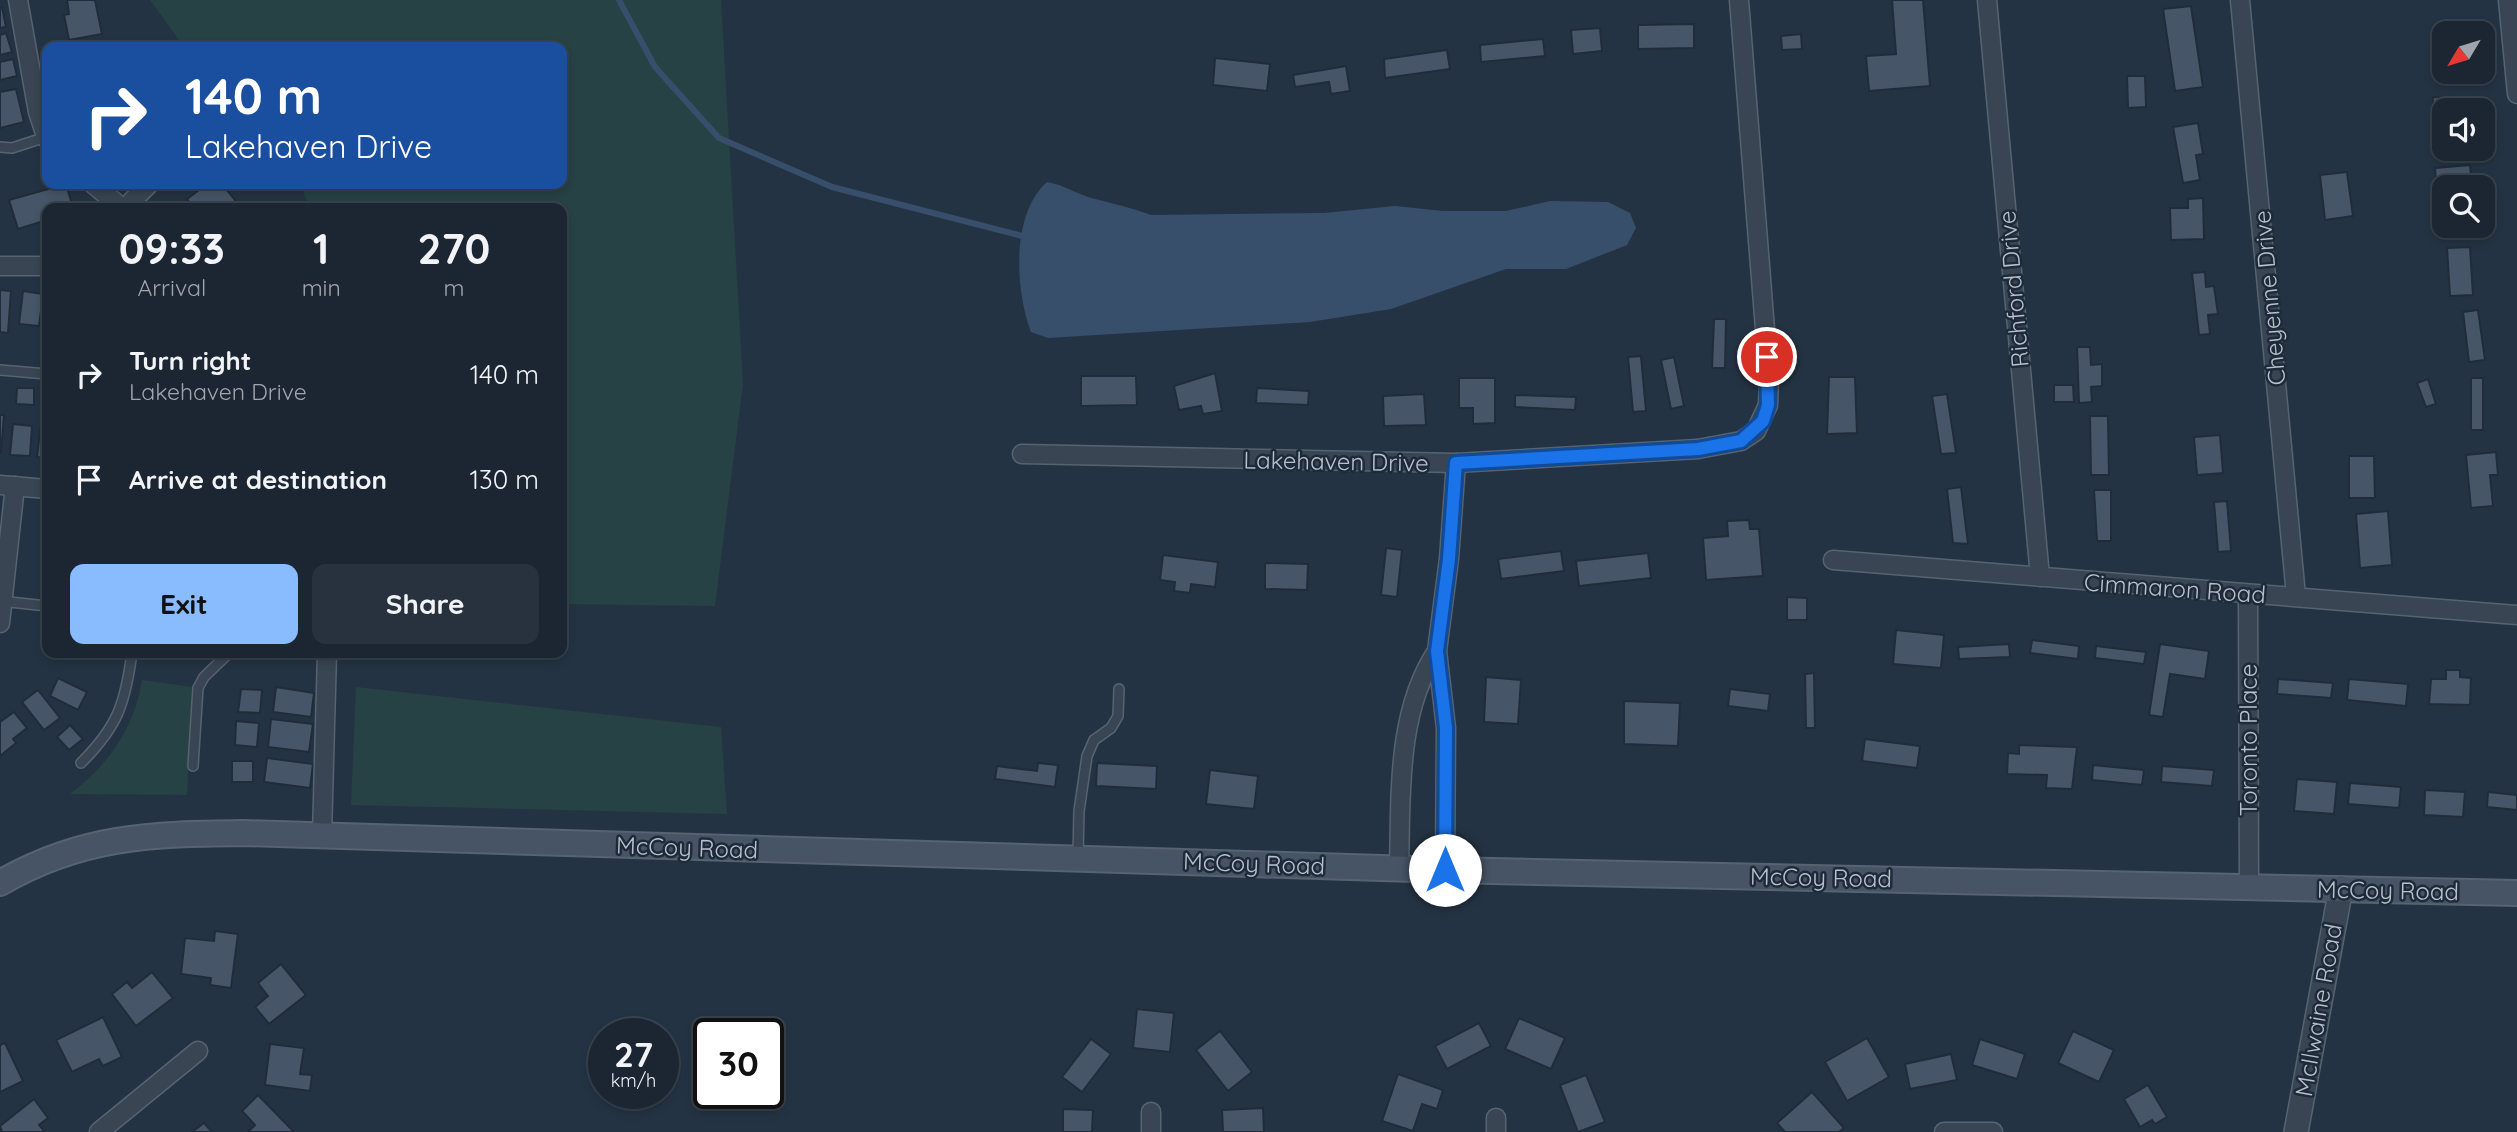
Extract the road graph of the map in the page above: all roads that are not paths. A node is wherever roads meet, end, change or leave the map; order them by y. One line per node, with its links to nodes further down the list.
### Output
1 (18, 0): 7 (street)
2 (1739, 0): 19 (street, Lakehaven Drive)
3 (1987, 0): 23 (street, Richford Drive)
4 (2240, 0): 25 (street, Cheyenne Drive)
5 (2508, 0): 6 (street)
6 (2517, 94)
7 (42, 114)
8 (42, 139): 9 (lane)
9 (0, 147)
10 (99, 189): 12 (street)
11 (144, 189): 13 (street)
12 (118, 203)
13 (129, 203)
14 (0, 266): 15 (street)
15 (42, 266)
16 (0, 370): 17 (lane)
17 (42, 374)
18 (1022, 454): 19 (street, Lakehaven Drive)
19 (1456, 463): 30 (street)
20 (8, 485): 21 (street); 26 (street)
21 (42, 488)
22 (1833, 560): 23 (street, Cimmaron Road)
23 (2040, 577): 24 (street, Cimmaron Road)
24 (2248, 594): 25 (street, Cimmaron Road); 42 (street, Toronto Place)
25 (2296, 596): 28 (street, Cimmaron Road)
26 (1, 601): 27 (lane); 29 (street)
27 (42, 605)
28 (2517, 615)
29 (0, 624)
30 (1437, 651): 39 (street); 40 (street)
31 (131, 658): 35 (lane)
32 (224, 658): 36 (lane)
33 (327, 658): 37 (street)
34 (1119, 689): 38 (lane)
35 (81, 764)
36 (193, 766)
37 (323, 835): 38 (main road, McCoy Road); 41 (main road, McCoy Road)
38 (1078, 858): 39 (main road, McCoy Road)
39 (1399, 868): 40 (main road, McCoy Road)
40 (1445, 870): 42 (main road, McCoy Road)
41 (0, 883)
42 (2249, 887): 43 (main road, McCoy Road)
43 (2341, 888): 44 (main road, McCoy Road); 51 (street, McIlwaine Road)
44 (2517, 893)
45 (198, 1051): 47 (street)
46 (1151, 1112): 48 (street)
47 (99, 1132)
48 (1151, 1132)
49 (1944, 1132): 50 (street)
50 (1993, 1132)
51 (2296, 1132)

